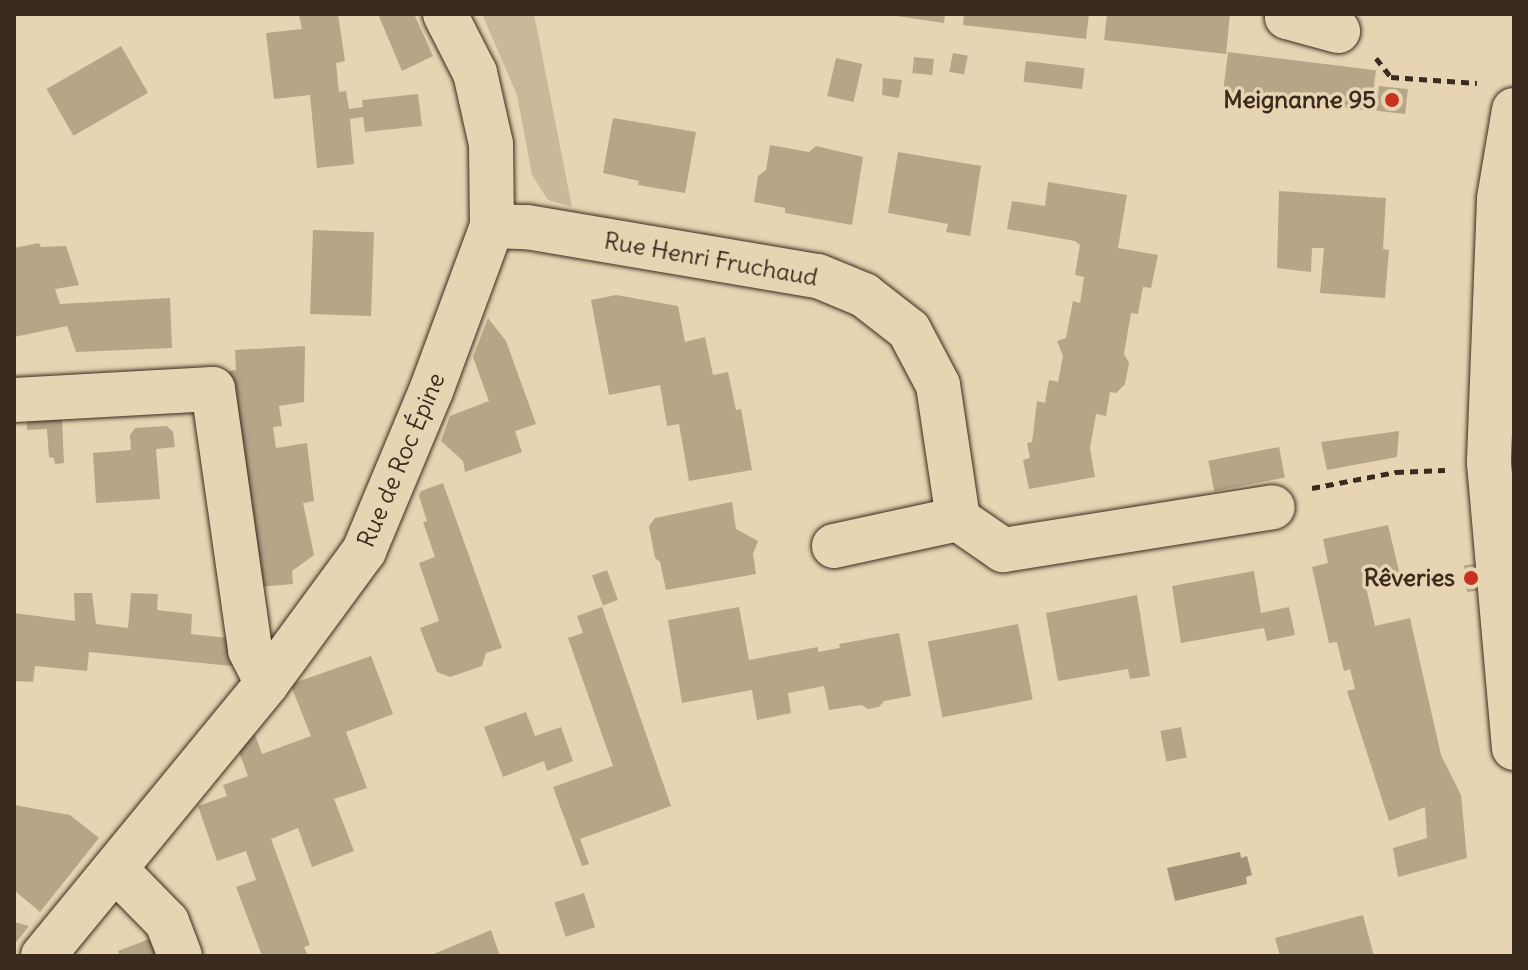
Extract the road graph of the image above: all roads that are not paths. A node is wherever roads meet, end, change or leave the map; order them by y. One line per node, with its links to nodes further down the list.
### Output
1 (445, 14): 5 (street, Rue de Roc Épine)
2 (1287, 14): 3 (street)
3 (1338, 31)
4 (1514, 110): 11 (street)
5 (492, 226): 8 (street, Rue Henri Fruchaud); 10 (street, Rue de Roc Épine)
6 (14, 400): 10 (street)
7 (1273, 507): 8 (street)
8 (958, 519): 9 (street)
9 (834, 546)
10 (267, 683): 12 (street, Rue de Roc Épine)
11 (1514, 748)
12 (116, 870): 13 (street, Rue de Roc Épine); 14 (street)
13 (43, 956)
14 (180, 956)

